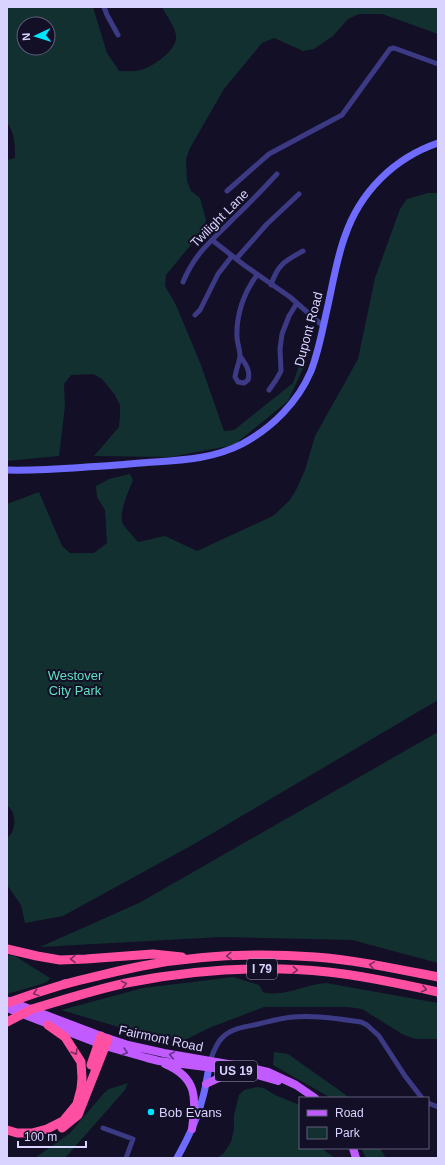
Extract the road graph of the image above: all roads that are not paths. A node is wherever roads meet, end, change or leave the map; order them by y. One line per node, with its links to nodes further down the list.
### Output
1 (104, 7): 2 (street)
2 (118, 35)
3 (438, 64): 6 (street)
4 (438, 144): 16 (street, Dupont Road)
5 (277, 174): 8 (street, Twilight Lane)
6 (227, 191)
7 (299, 194): 10 (street)
8 (212, 240): 10 (street); 12 (street, Twilight Lane)
9 (303, 251): 13 (street)
10 (234, 258): 11 (street); 15 (street)
11 (257, 275): 13 (street); 17 (street)
12 (183, 282)
13 (271, 285): 14 (street)
14 (297, 302): 16 (street); 18 (street)
15 (195, 315)
16 (324, 326): 19 (street, Dupont Road)
17 (240, 356): 17 (street)
18 (269, 390)
19 (7, 470)
20 (7, 949): 21 (highway, one-way to 20)
21 (196, 959): 22 (highway, I 79, one-way to 21); 25 (highway, I 79, one-way to 25, bridge)
22 (438, 977)
23 (438, 992): 27 (highway, I 79, one-way to 23)
24 (7, 1000): 31 (main road, Fairmont Road / US 19)
25 (7, 1003)
26 (7, 1008): 30 (main road, Fairmont Road / US 19)
27 (32, 1009): 28 (highway, I 79, bridge); 29 (highway, bridge)
28 (7, 1017)
29 (7, 1022)
30 (48, 1025): 31 (main road, Fairmont Road / US 19); 38 (highway, one-way to 38)
31 (103, 1041): 32 (main road, Fairmont Road / US 19, one-way to 32); 33 (main road, Fairmont Road / US 19, one-way to 31); 38 (highway); 42 (highway)
32 (159, 1061): 33 (main road, Fairmont Road / US 19); 40 (main road)
33 (209, 1064): 34 (main road, Fairmont Road / US 19); 35 (street); 36 (main road, Fairmont Road / US 19); 37 (street)
34 (257, 1075): 35 (main road); 36 (main road, Fairmont Road / US 19)
35 (206, 1084): 40 (street)
36 (312, 1096)
37 (421, 1097)
38 (77, 1104): 41 (highway)
39 (103, 1128): 43 (street)
40 (192, 1129): 44 (street)
41 (7, 1130)
42 (7, 1136)
43 (126, 1158)
44 (177, 1158)

